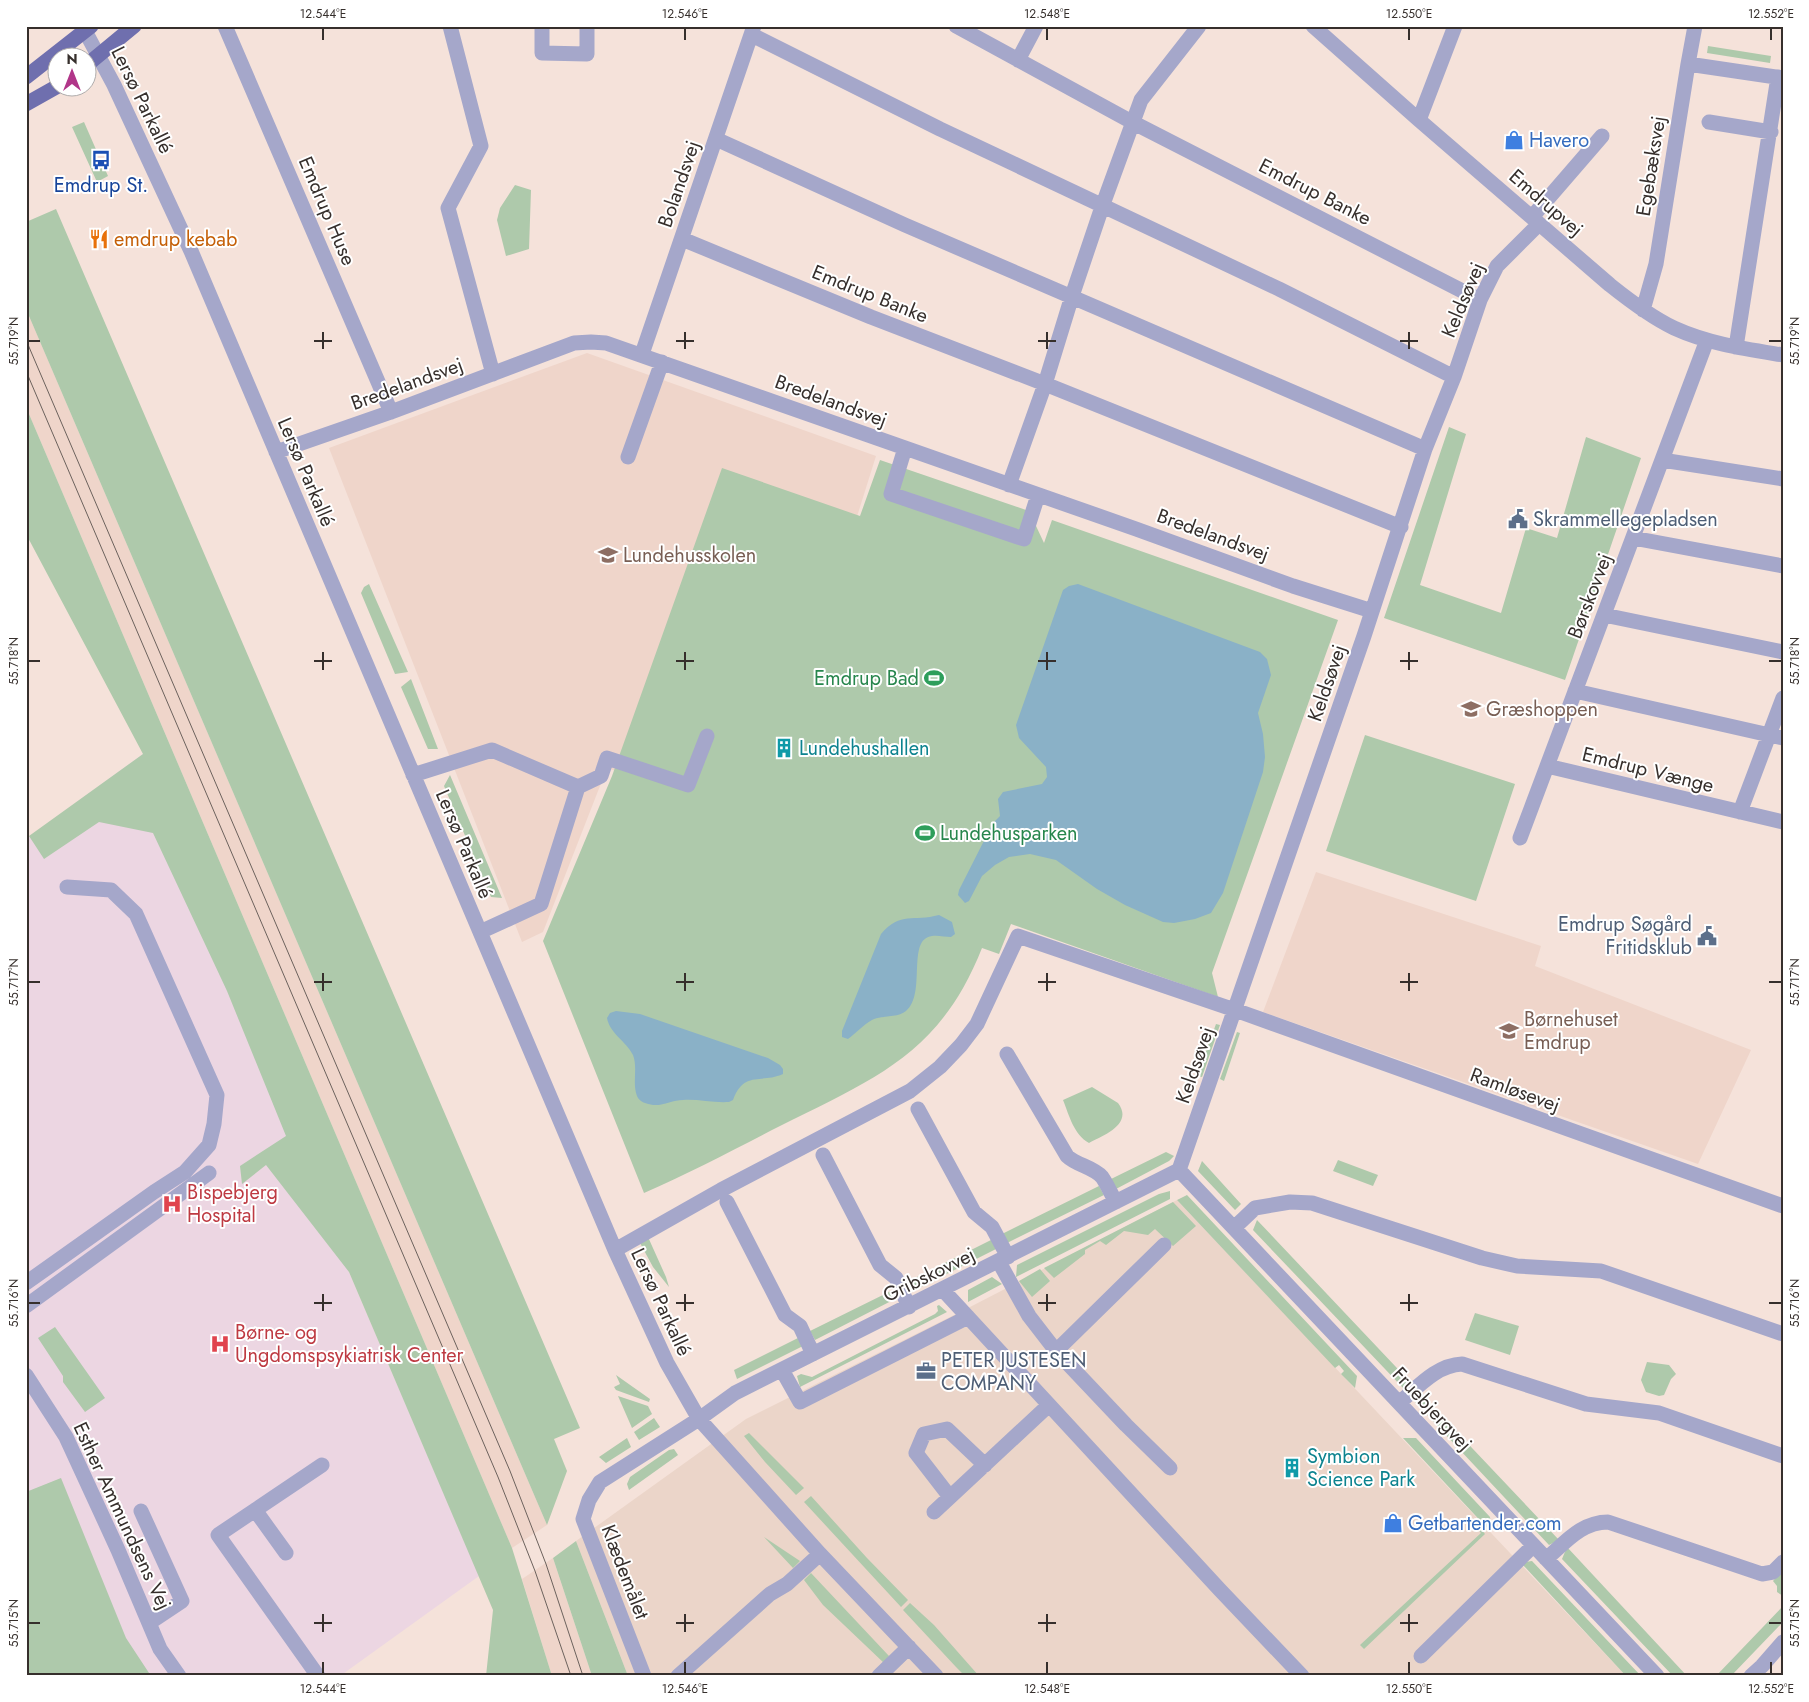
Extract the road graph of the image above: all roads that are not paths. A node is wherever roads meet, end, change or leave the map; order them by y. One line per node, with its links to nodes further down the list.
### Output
1 (134, 26): 15 (main road)
2 (225, 26): 43 (street, Emdrup Huse)
3 (450, 26): 40 (street)
4 (542, 26): 5 (street)
5 (587, 26)
6 (956, 26): 16 (street, Emdrup Banke)
7 (1036, 26): 16 (street)
8 (1199, 26): 24 (street)
9 (1313, 26): 23 (street, Emdrupvej)
10 (1456, 26): 23 (street)
11 (1695, 26): 17 (street, Egebæksvej)
12 (88, 29): 14 (street, Lersø Parkallé); 19 (main road)
13 (753, 30): 28 (street, Bolandsvej); 29 (street)
14 (92, 48)
15 (98, 57)
16 (1018, 60): 24 (street, Emdrup Banke)
17 (1688, 64): 20 (street); 34 (street, Egebæksvej)
18 (98, 68): 46 (street, Lersø Parkallé)
19 (26, 77)
20 (1781, 77): 26 (street)
21 (48, 92): 22 (main road)
22 (26, 104)
23 (1419, 120): 30 (street, Emdrupvej)
24 (1132, 122): 29 (street); 33 (street, Emdrup Banke)
25 (1709, 122): 26 (street)
26 (1771, 132): 36 (street)
27 (1602, 136): 30 (street, Keldsøvej)
28 (716, 139): 31 (street, Bolandsvej); 32 (street)
29 (1102, 206): 32 (street); 41 (street)
30 (1535, 220): 33 (street, Keldsøvej); 34 (street, Emdrupvej)
31 (682, 239): 37 (street, Bolandsvej); 42 (street, Emdrup Banke)
32 (1072, 296): 42 (street); 45 (street)
33 (1480, 300): 41 (street, Keldsøvej)
34 (1643, 310): 35 (street, Emdrupvej)
35 (1707, 340): 36 (street, Emdrupvej); 48 (street, Børskovvej)
36 (1736, 347): 38 (street, Emdrupvej)
37 (642, 354): 39 (street, Bredelandsvej); 40 (street, Bredelandsvej)
38 (1783, 355)
39 (662, 362): 44 (street, Bredelandsvej); 47 (street)
40 (493, 374): 43 (street, Bredelandsvej)
41 (1454, 378): 45 (street, Keldsøvej)
42 (1045, 384): 50 (street); 52 (street, Emdrup Banke)
43 (391, 412): 46 (street, Bredelandsvej)
44 (905, 448): 50 (street, Bredelandsvej); 51 (street)
45 (1425, 449): 52 (street, Keldsøvej)
46 (276, 452): 63 (street, Lersø Parkallé)
47 (628, 457)
48 (1662, 460): 49 (street); 53 (street, Børskovvej)
49 (1783, 479)
50 (1009, 485): 51 (street, Bredelandsvej)
51 (1038, 495): 55 (street, Bredelandsvej)
52 (1401, 527): 55 (street, Keldsøvej)
53 (1632, 538): 54 (street); 56 (street, Børskovvej)
54 (1783, 566)
55 (1372, 611): 70 (street, Keldsøvej)
56 (1604, 615): 57 (street); 58 (street, Børskovvej)
57 (1783, 652)
58 (1575, 691): 61 (street); 62 (street, Børskovvej)
59 (1783, 698): 61 (street)
60 (706, 736): 64 (street)
61 (1776, 736): 65 (street)
62 (1547, 766): 65 (street, Emdrup Vænge); 67 (street, Børskovvej)
63 (414, 775): 64 (street); 69 (street, Lersø Parkallé)
64 (578, 787): 69 (street, Lersø Parkallé)
65 (1740, 812): 66 (street, Emdrup Vænge)
66 (1783, 822)
67 (1520, 838)
68 (67, 887): 83 (street)
69 (480, 932): 81 (street, Lersø Parkallé)
70 (1235, 1010): 74 (street, Keldsøvej); 78 (street, Ramløsevej); 81 (street, Ramløsevej)
71 (1007, 1054): 77 (street)
72 (918, 1109): 82 (street)
73 (824, 1155): 86 (street)
74 (1179, 1170): 77 (street, Gribskovvej); 79 (street, Fruebjergvej)
75 (209, 1173): 85 (street)
76 (727, 1202): 90 (street)
77 (1116, 1202): 82 (street, Gribskovvej)
78 (1783, 1206)
79 (1234, 1228): 88 (street); 93 (street, Fruebjergvej)
80 (1164, 1245): 89 (street)
81 (615, 1250): 95 (street, Lersø Parkallé)
82 (1004, 1260): 84 (street, Gribskovvej); 89 (street)
83 (26, 1283)
84 (943, 1290): 86 (street, Gribskovvej); 87 (street)
85 (26, 1306)
86 (909, 1307): 90 (street, Gribskovvej)
87 (968, 1317): 91 (street); 94 (street)
88 (1783, 1334)
89 (1056, 1351): 99 (street)
90 (813, 1354): 91 (street, Gribskovvej)
91 (782, 1370): 95 (street, Gribskovvej)
92 (28, 1382): 109 (street, Esther Ammundsens Vej)
93 (1399, 1403): 96 (street); 104 (street, Fruebjergvej)
94 (1049, 1405): 98 (street); 119 (street)
95 (699, 1419): 106 (street, Lersø Parkallé); 115 (street, Klædemålet)
96 (1783, 1456)
97 (322, 1465): 101 (street)
98 (984, 1465): 100 (street); 100 (street)
99 (1170, 1468)
100 (950, 1497): 103 (street)
101 (255, 1510): 105 (street); 114 (street)
102 (141, 1511): 109 (street)
103 (934, 1512)
104 (1533, 1546): 107 (street, Fruebjergvej); 112 (street)
105 (286, 1553)
106 (820, 1554): 111 (street, Lersø Parkallé); 116 (street)
107 (1546, 1559): 108 (street); 120 (street, Fruebjergvej)
108 (1783, 1562)
109 (149, 1623): 113 (street, Esther Ammundsens Vej)
110 (1783, 1642): 121 (street)
111 (909, 1647): 117 (street); 118 (street, Lersø Parkallé)
112 (1421, 1656)
113 (179, 1676)
114 (318, 1676)
115 (644, 1676)
116 (678, 1676)
117 (879, 1676)
118 (936, 1676)
119 (1302, 1676)
120 (1657, 1676)
121 (1751, 1676)

